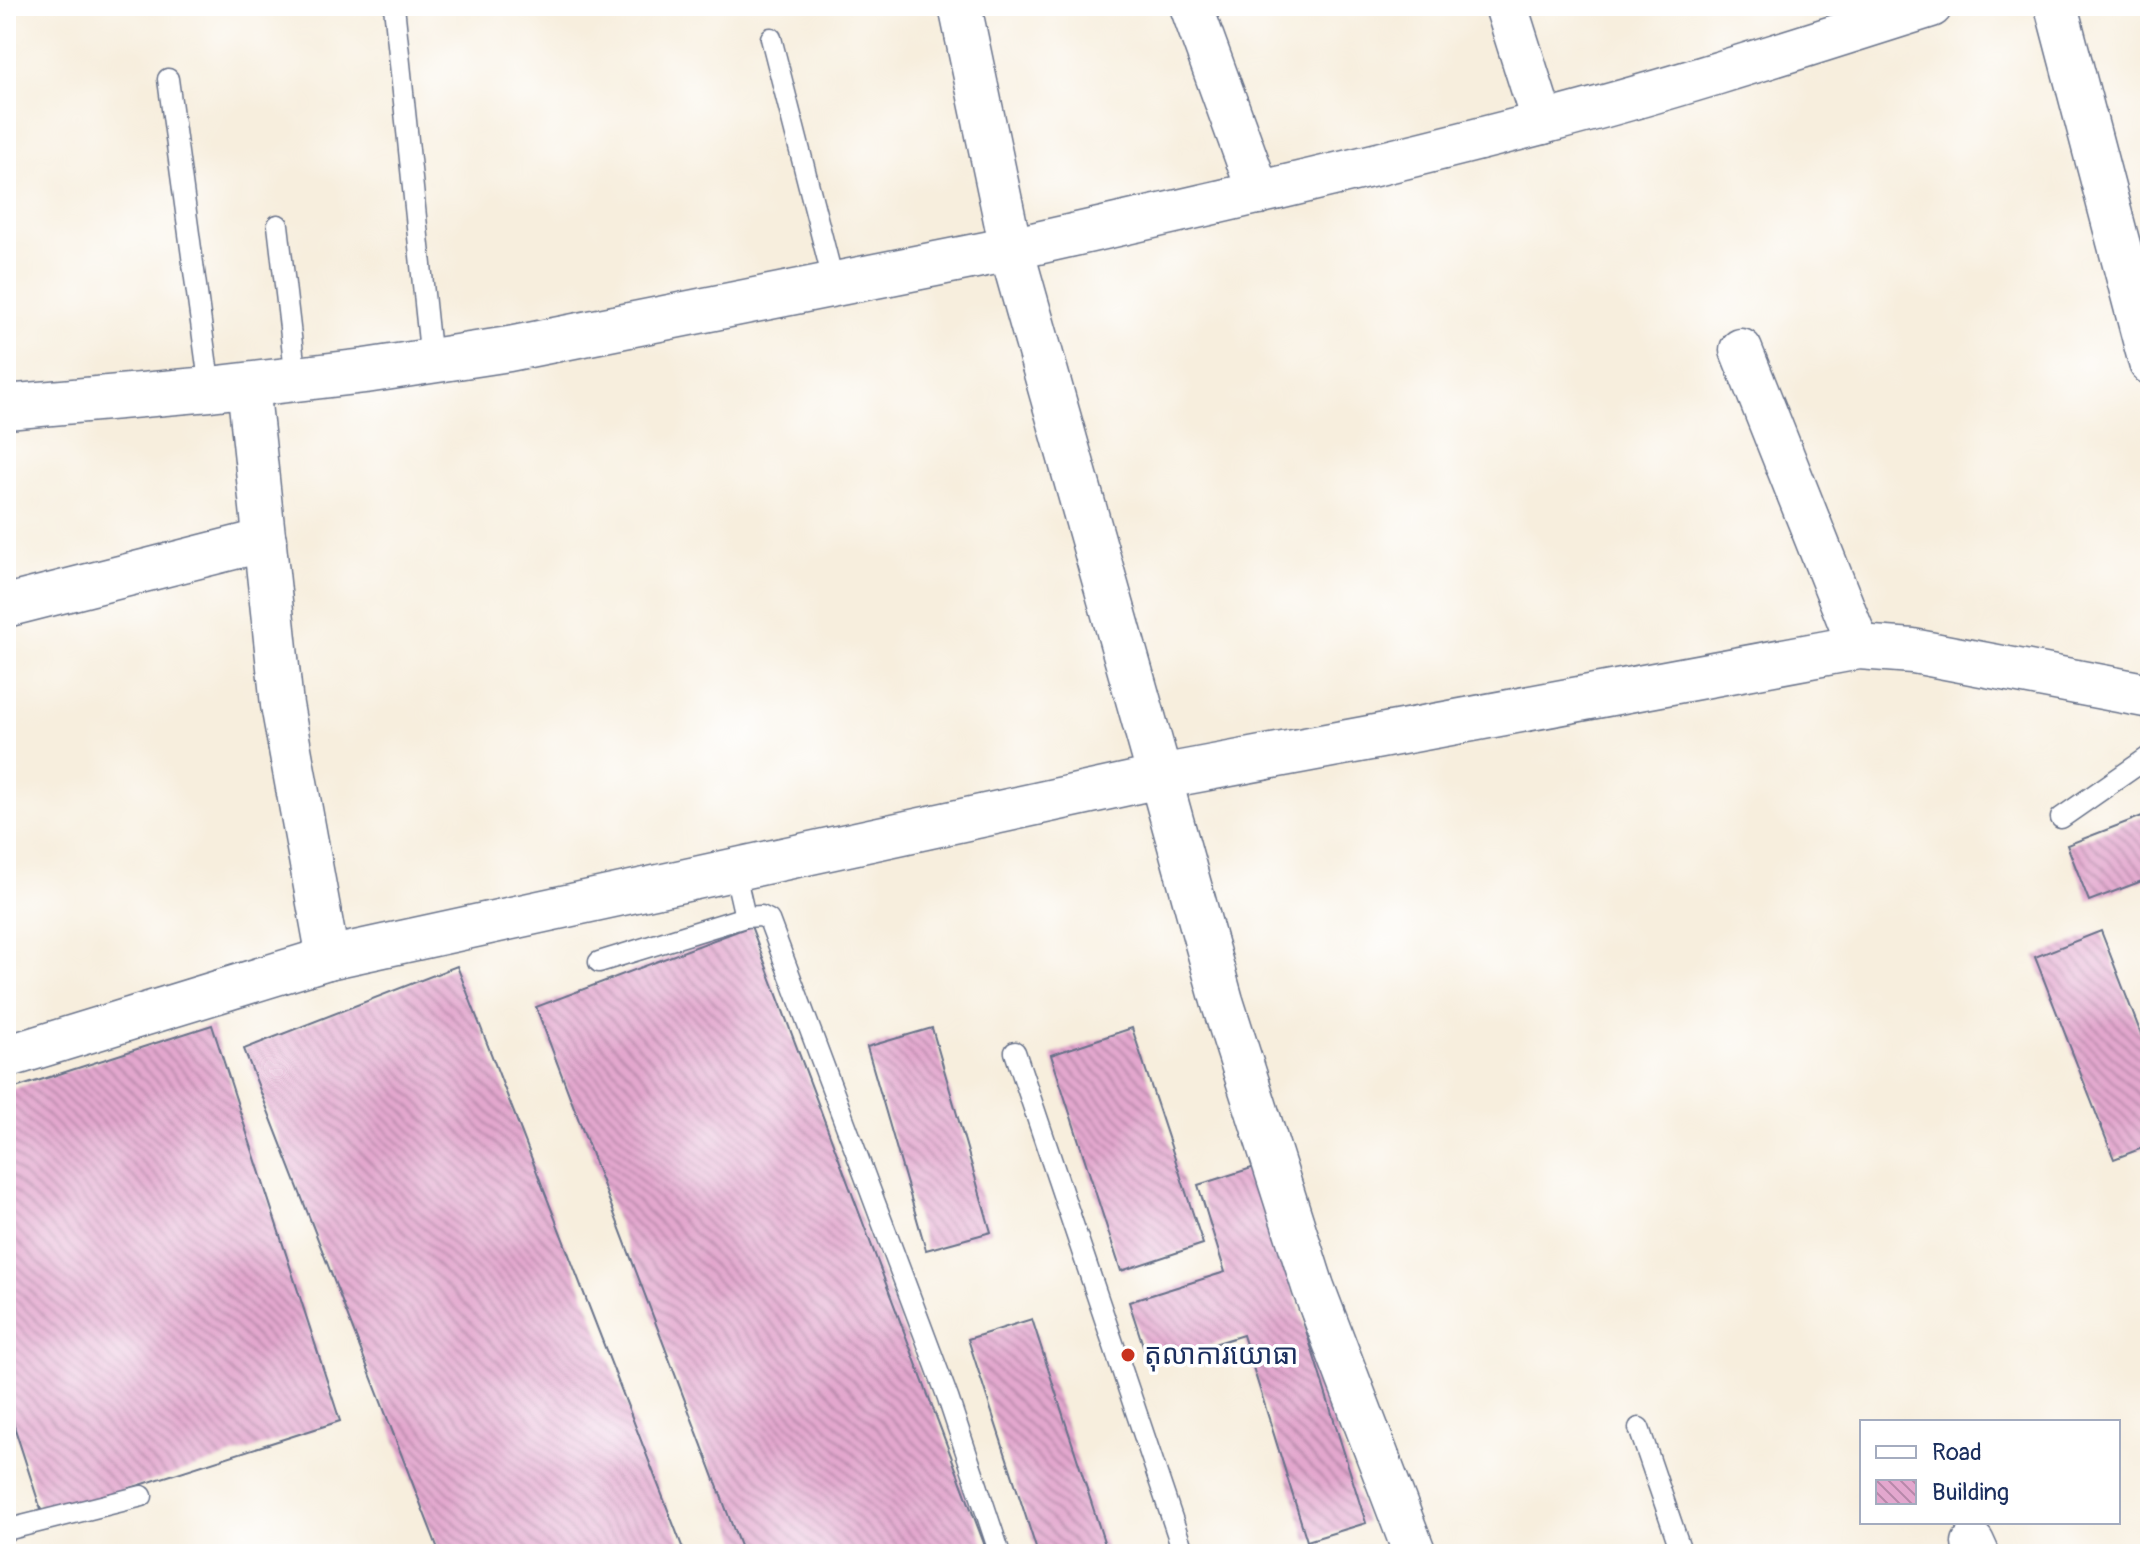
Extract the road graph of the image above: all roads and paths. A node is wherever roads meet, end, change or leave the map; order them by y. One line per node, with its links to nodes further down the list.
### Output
1 (394, 6): 15 (lane)
2 (960, 6): 12 (street)
3 (1191, 6): 10 (street)
4 (1506, 6): 9 (street)
5 (1931, 6): 9 (street)
6 (2056, 6): 16 (street)
7 (771, 38): 13 (lane)
8 (168, 79): 18 (lane)
9 (1543, 123): 10 (street)
10 (1259, 193): 12 (street)
11 (278, 225): 17 (lane)
12 (1011, 249): 13 (street); 25 (street)
13 (834, 284): 15 (street)
14 (1741, 350): 22 (street)
15 (431, 361): 17 (street)
16 (2150, 363)
17 (296, 379): 18 (street)
18 (229, 387): 19 (street); 20 (street)
19 (6, 407)
20 (265, 540): 21 (street); 29 (street)
21 (6, 606)
22 (1859, 647): 23 (street); 25 (street)
23 (2150, 696)
24 (2150, 756): 26 (lane)
25 (1160, 777): 27 (street); 38 (street)
26 (2061, 818)
27 (734, 869): 28 (lane); 29 (street)
28 (745, 917): 30 (lane); 36 (lane)
29 (328, 958): 32 (street)
30 (599, 962)
31 (1015, 1052): 37 (lane)
32 (6, 1057)
33 (1639, 1428): 39 (lane)
34 (142, 1496): 35 (lane)
35 (6, 1530)
36 (1000, 1554)
37 (1184, 1554)
38 (1415, 1554)
39 (1682, 1554)

